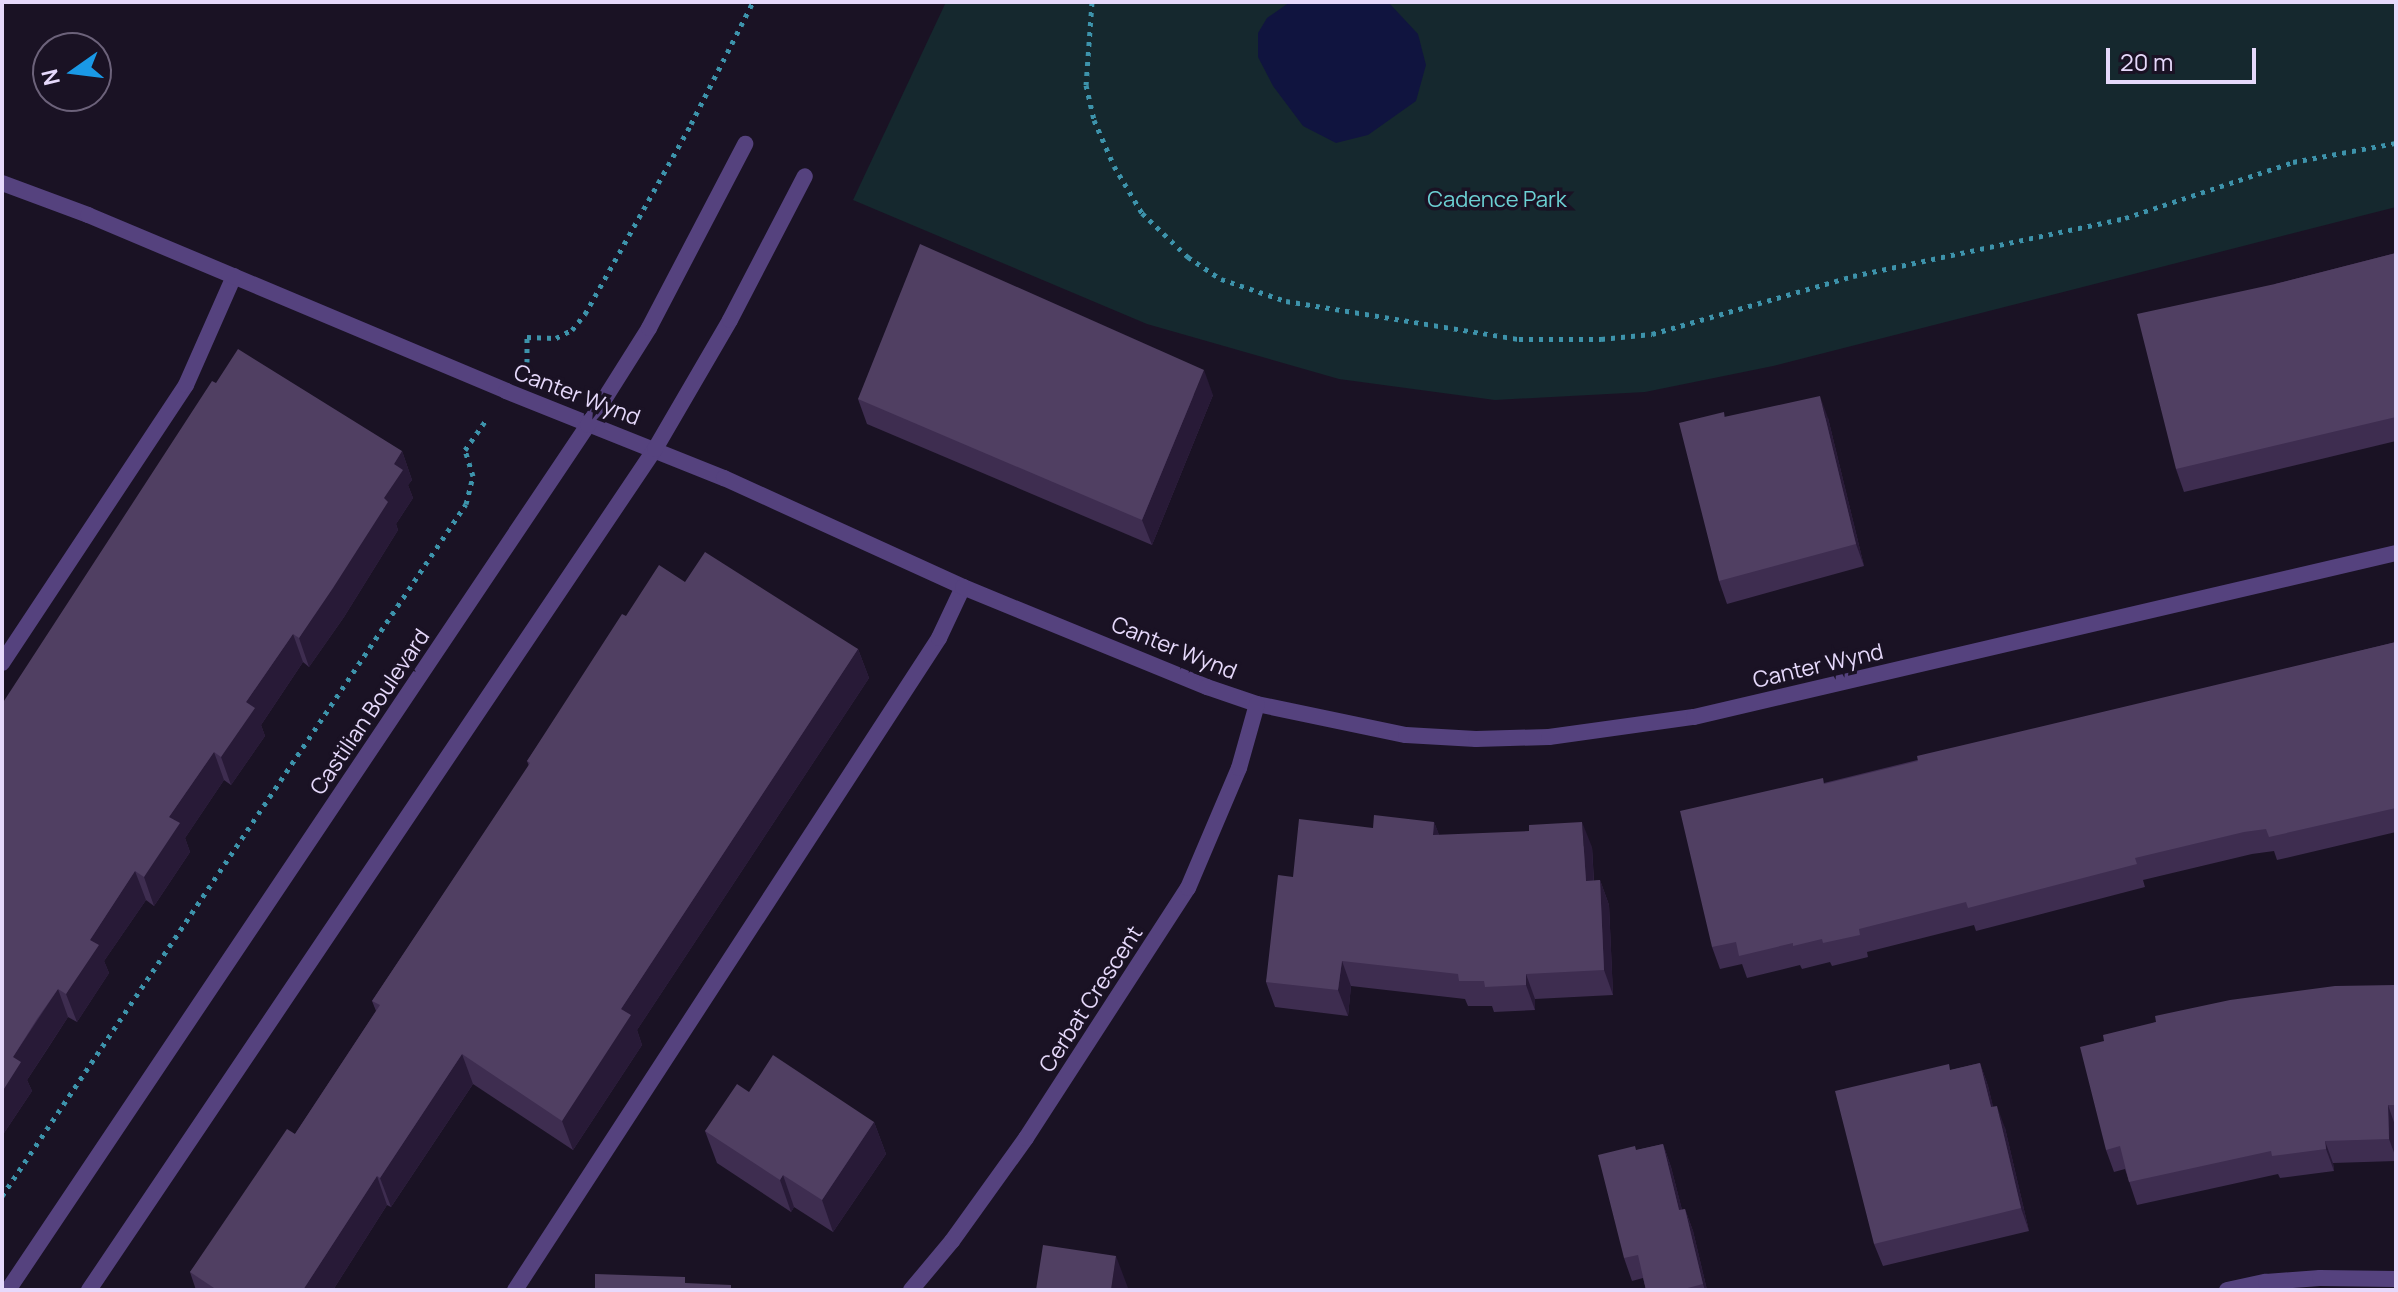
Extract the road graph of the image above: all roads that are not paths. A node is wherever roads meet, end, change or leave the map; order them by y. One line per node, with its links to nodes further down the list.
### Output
1 (745, 144): 5 (street, Castilian Boulevard)
2 (805, 176): 6 (street)
3 (2, 183): 4 (street, Canter Wynd)
4 (234, 276): 5 (street, Canter Wynd); 9 (street)
5 (588, 425): 6 (street, Canter Wynd); 12 (street, Castilian Boulevard)
6 (655, 449): 8 (street, Canter Wynd); 13 (street)
7 (2396, 553): 10 (street, Canter Wynd)
8 (963, 587): 10 (street, Canter Wynd); 14 (street)
9 (2, 663)
10 (1257, 704): 15 (street, Cerbat Crescent)
11 (2396, 1279): 16 (street)
12 (8, 1290)
13 (89, 1290)
14 (515, 1290)
15 (911, 1290)
16 (2227, 1290)

